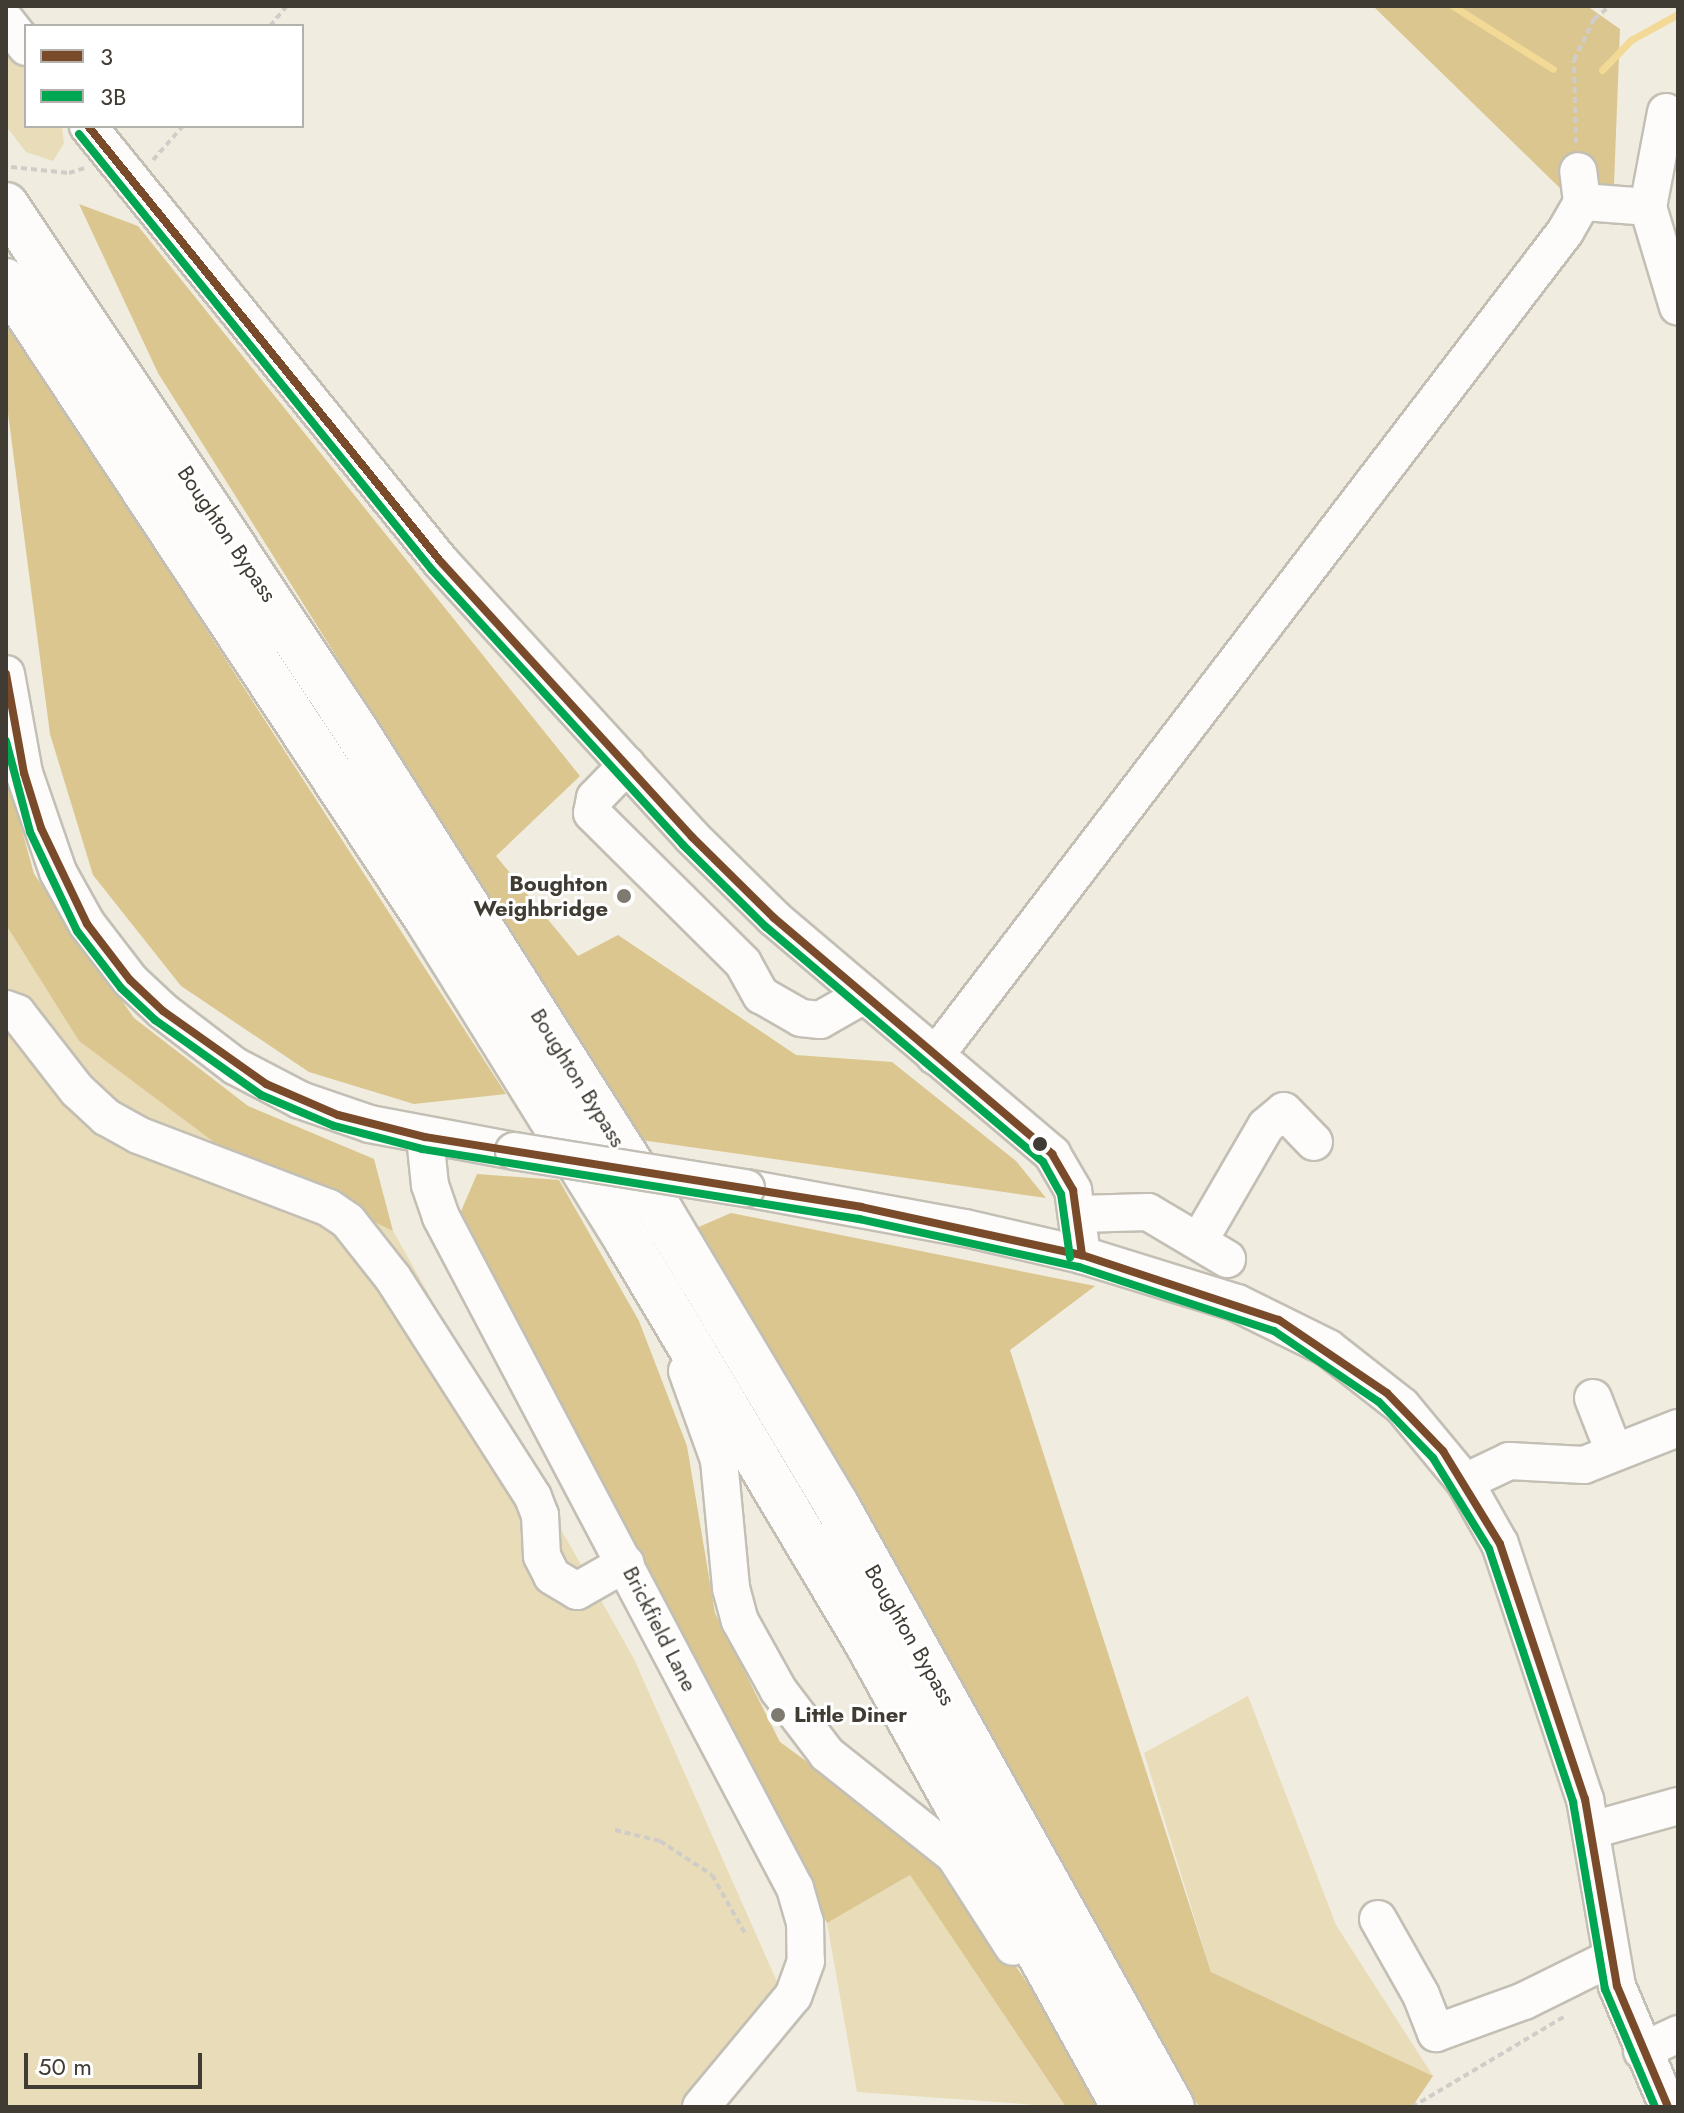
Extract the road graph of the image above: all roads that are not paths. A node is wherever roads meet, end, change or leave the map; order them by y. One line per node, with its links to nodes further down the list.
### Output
1 (6, 21): 2 (street)
2 (24, 44)
3 (1666, 112): 6 (street)
4 (90, 128): 10 (street)
5 (6, 205): 34 (highway, Boughton Bypass)
6 (1648, 207): 8 (street); 13 (street)
7 (6, 281): 17 (highway, Boughton Bypass)
8 (1678, 307)
9 (6, 674): 14 (street)
10 (627, 765): 11 (street); 11 (street)
11 (864, 995): 13 (street)
12 (6, 1009): 23 (street)
13 (935, 1056): 16 (street)
14 (425, 1137): 18 (street, bridge); 23 (street, Brickfield Lane)
15 (1314, 1142): 16 (street)
16 (1079, 1214): 18 (street)
17 (628, 1242): 29 (highway, Boughton Bypass); 29 (street)
18 (1082, 1255): 22 (street)
19 (1593, 1398): 21 (street)
20 (1678, 1428): 21 (street)
21 (1614, 1452): 22 (street)
22 (1465, 1482): 25 (street)
23 (626, 1563): 32 (street, Brickfield Lane)
24 (1678, 1806): 25 (street)
25 (1592, 1830): 27 (street)
26 (1378, 1919): 27 (street)
27 (1609, 1959): 30 (street)
28 (1678, 2034): 30 (street)
29 (1093, 2049): 33 (highway, Boughton Bypass)
30 (1642, 2051): 31 (street)
31 (1656, 2101)
32 (701, 2107)
33 (1124, 2107)
34 (1172, 2107)

